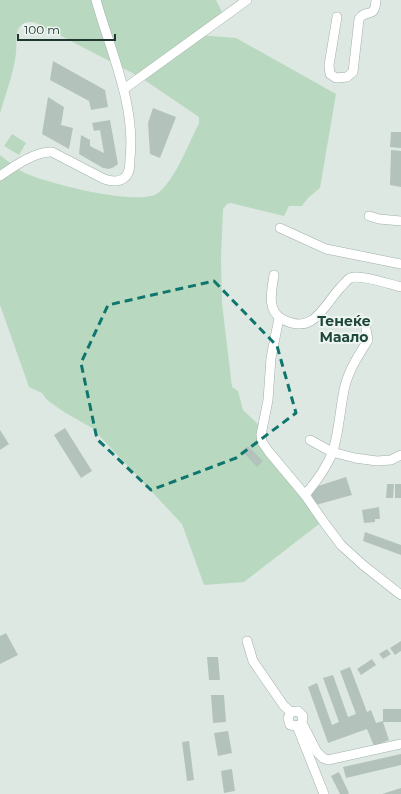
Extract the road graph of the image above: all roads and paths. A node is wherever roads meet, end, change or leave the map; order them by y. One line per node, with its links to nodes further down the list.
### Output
1 (96, 0): 5 (street)
2 (247, 0): 5 (street)
3 (376, 0): 4 (street)
4 (337, 17)
5 (124, 89): 6 (street)
6 (0, 176)
7 (369, 216): 8 (street)
8 (401, 221)
9 (280, 228): 10 (street)
10 (401, 264)
11 (274, 275): 13 (street)
12 (401, 287): 13 (street)
13 (279, 318): 18 (street)
14 (366, 329): 16 (street)
15 (310, 440): 16 (street)
16 (332, 452): 17 (street); 18 (street)
17 (401, 455)
18 (305, 495): 19 (street)
19 (401, 595)
20 (247, 641): 21 (street)
21 (300, 724): 22 (street); 23 (street)
22 (401, 744)
23 (324, 794)

